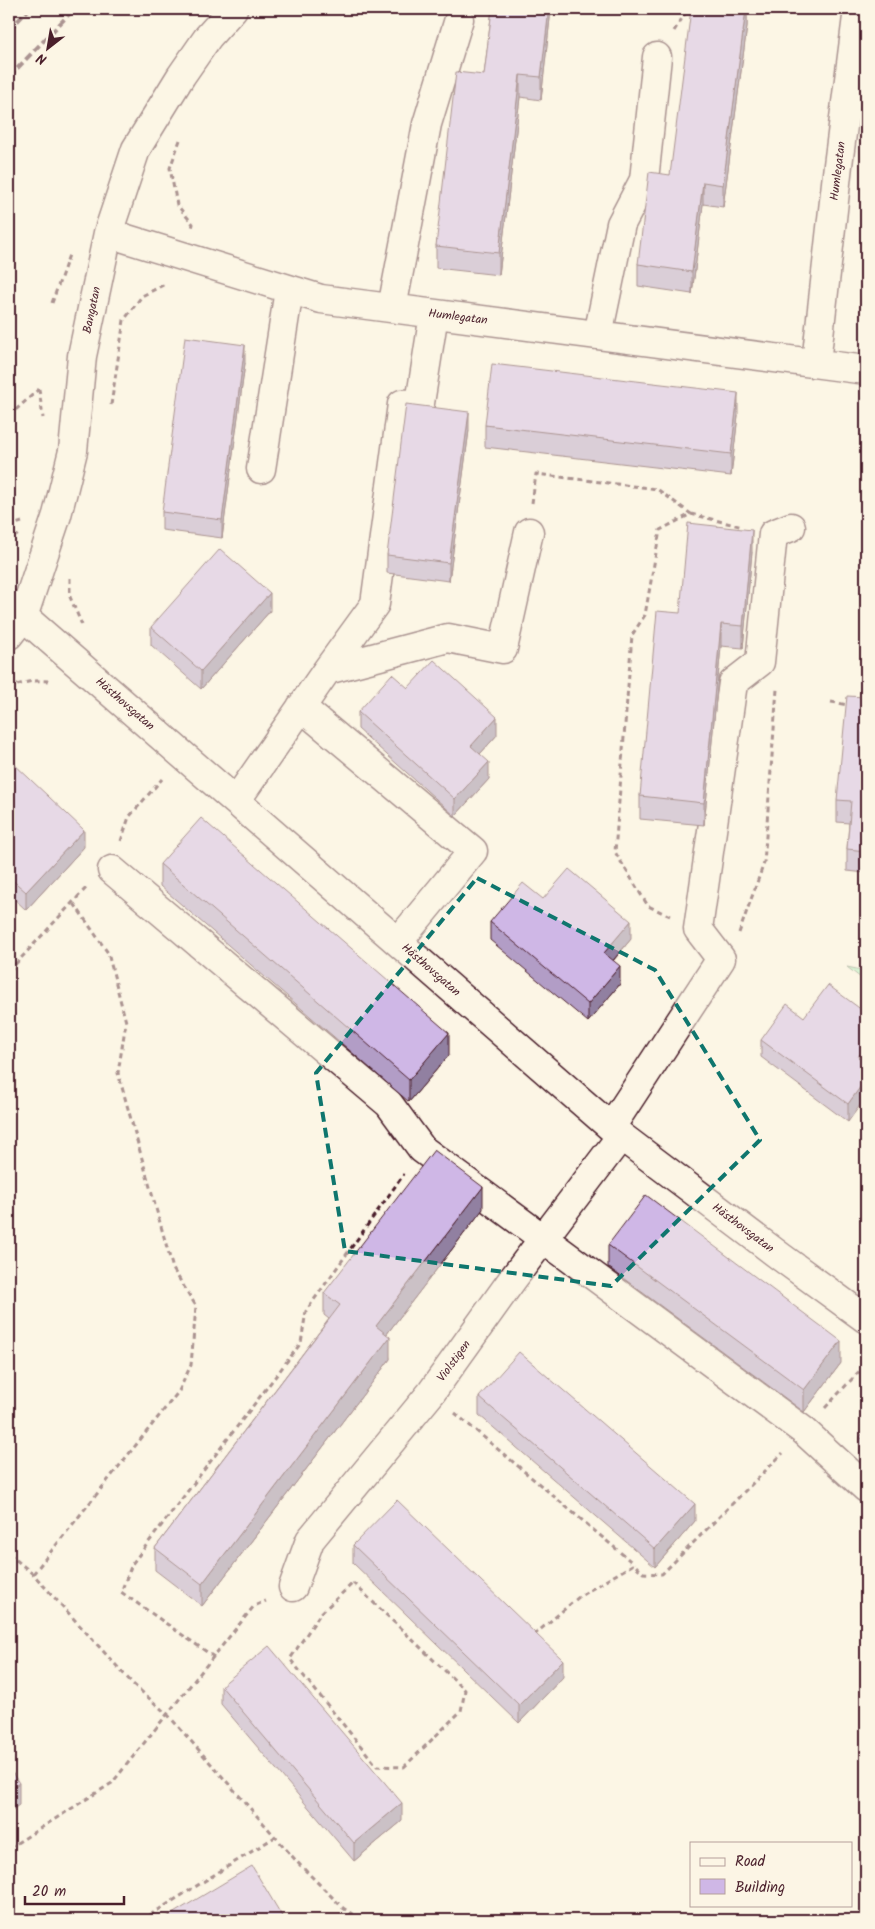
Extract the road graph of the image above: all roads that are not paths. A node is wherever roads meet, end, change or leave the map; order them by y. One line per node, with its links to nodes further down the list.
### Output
1 (233, 9): 5 (street, Bangatan)
2 (858, 9): 10 (street, Humlegatan)
3 (459, 19): 7 (street)
4 (658, 58): 9 (street)
5 (108, 233): 6 (street, Humlegatan); 15 (street, Bangatan)
6 (289, 290): 7 (street, Humlegatan); 12 (street)
7 (392, 308): 8 (street, Humlegatan)
8 (434, 314): 9 (street, Humlegatan); 16 (street)
9 (598, 335): 10 (street, Humlegatan)
10 (816, 363): 11 (street, Humlegatan)
11 (866, 370)
12 (261, 469)
13 (782, 530): 21 (street, Violstigen)
14 (529, 532): 16 (street)
15 (14, 619): 18 (street, Hästhovsgatan)
16 (326, 670): 17 (street)
17 (301, 707): 18 (street); 20 (street)
18 (236, 801): 20 (street, Hästhovsgatan)
19 (112, 870): 22 (street)
20 (398, 942): 21 (street, Hästhovsgatan)
21 (616, 1131): 22 (street, Violstigen); 23 (street, Hästhovsgatan)
22 (544, 1238): 24 (street); 25 (street, Violstigen)
23 (866, 1319)
24 (866, 1488)
25 (293, 1587)

